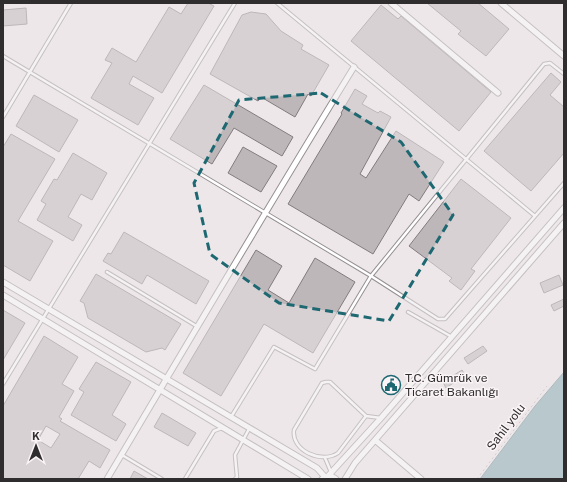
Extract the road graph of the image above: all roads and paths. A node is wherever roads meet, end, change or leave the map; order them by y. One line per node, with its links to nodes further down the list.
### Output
1 (71, 3): 9 (lane)
2 (235, 3): 13 (lane)
3 (277, 3): 8 (lane)
4 (391, 3): 11 (street)
5 (501, 3): 7 (street)
6 (3, 56): 9 (lane)
7 (564, 56)
8 (354, 67): 14 (lane); 17 (street)
9 (30, 72): 12 (lane); 13 (lane)
10 (564, 74): 14 (lane)
11 (498, 93)
12 (3, 117)
13 (150, 144): 17 (lane); 28 (lane)
14 (466, 158): 18 (lane); 25 (lane)
15 (564, 183): 18 (lane)
16 (564, 208): 20 (street)
17 (264, 212): 25 (lane); 31 (street)
18 (535, 216): 25 (lane)
19 (564, 222): 21 (street)
20 (540, 236): 21 (street); 22 (street)
21 (547, 242): 23 (street)
22 (533, 244): 23 (street); 32 (street)
23 (540, 250): 43 (street)
24 (107, 272): 31 (lane)
25 (371, 276): 38 (lane)
26 (3, 282): 28 (street)
27 (3, 295): 30 (street)
28 (49, 309): 30 (lane); 33 (street)
29 (408, 312): 32 (lane)
30 (42, 319): 34 (lane); 36 (street)
31 (198, 327): 33 (street)
32 (452, 337): 39 (street)
33 (167, 378): 36 (street); 38 (street)
34 (3, 384)
35 (548, 386): 55 (path, Sahil yolu)
36 (160, 389): 40 (street); 44 (street)
37 (366, 416): 39 (lane); 45 (lane); 45 (lane)
38 (230, 418): 40 (street); 41 (street)
39 (381, 418): 46 (street)
40 (225, 427): 42 (street); 49 (lane)
41 (249, 429): 42 (lane); 46 (street)
42 (244, 439): 50 (lane); 51 (street)
43 (375, 440): 53 (street); 54 (street)
44 (121, 455): 47 (street); 48 (lane)
45 (325, 458): 46 (lane)
46 (326, 476): 52 (street)
47 (107, 479)
48 (162, 479)
49 (185, 479)
50 (235, 479)
51 (308, 479)
52 (336, 479)
53 (345, 479)
54 (421, 479)
55 (477, 479)

